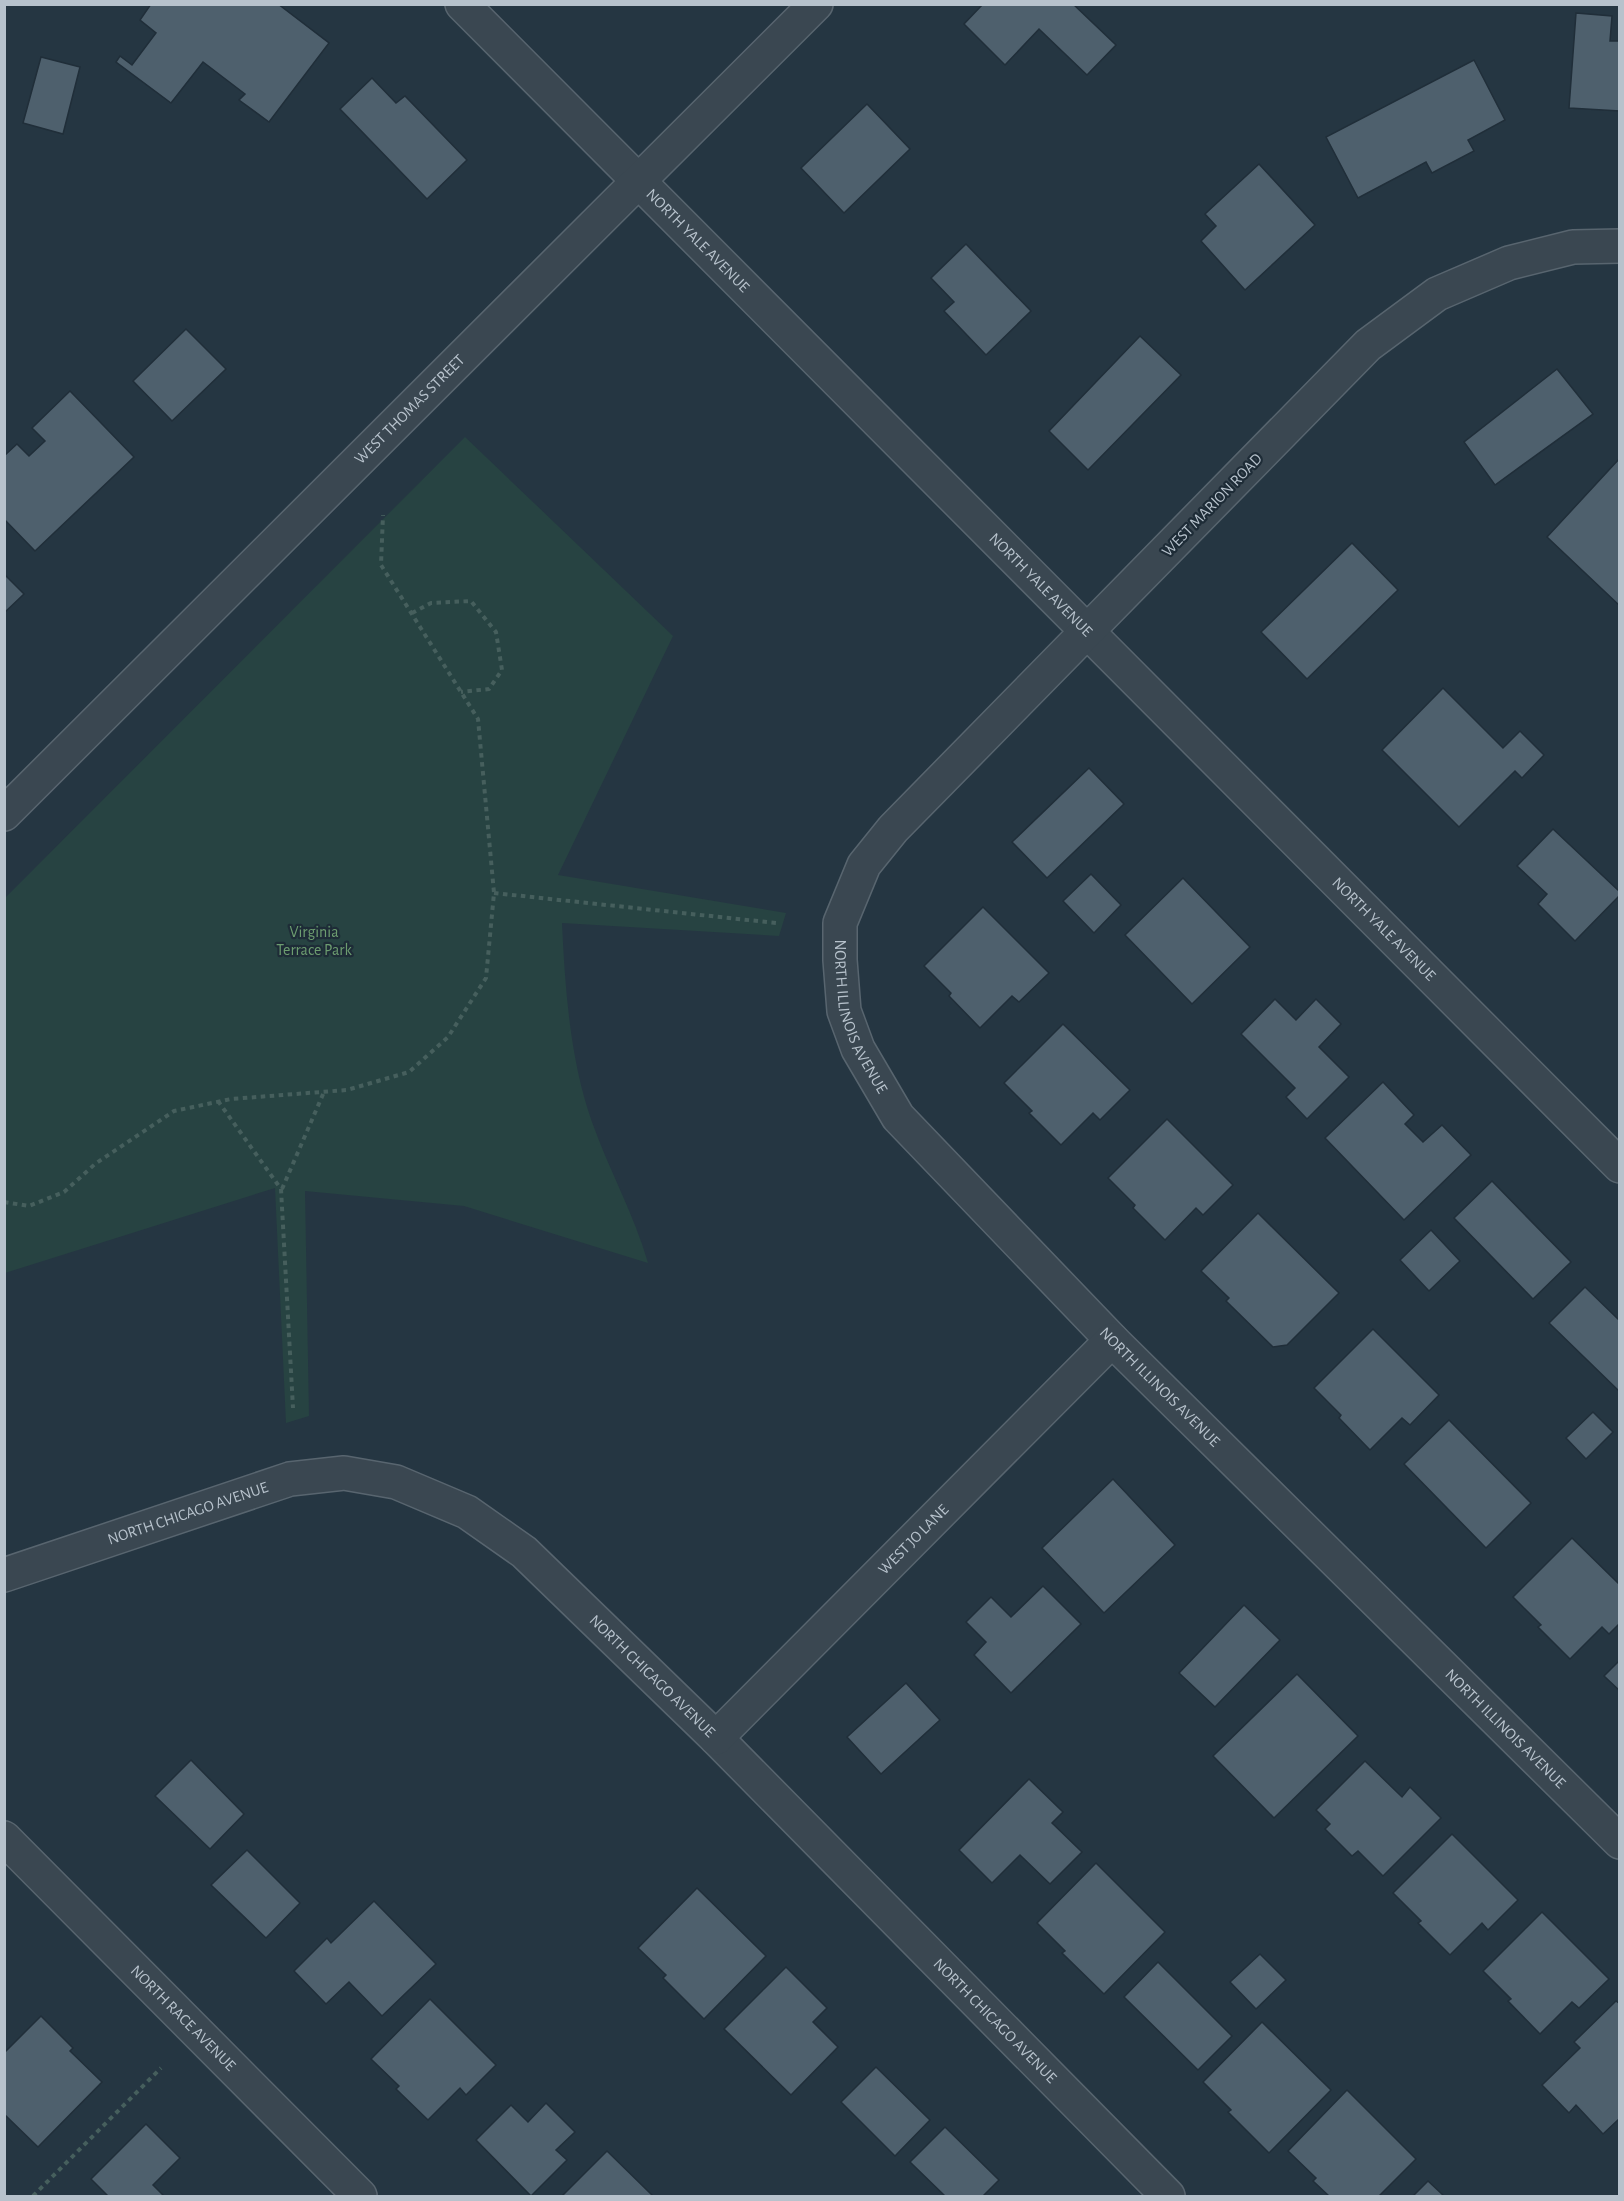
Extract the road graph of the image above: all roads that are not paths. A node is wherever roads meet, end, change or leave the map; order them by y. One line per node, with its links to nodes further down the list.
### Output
1 (462, 4): 3 (street, NORTH YALE AVENUE)
2 (816, 4): 3 (street, WEST THOMAS STREET)
3 (638, 182): 5 (street, NORTH YALE AVENUE); 6 (street, WEST THOMAS STREET)
4 (1620, 246): 5 (street, WEST MARION ROAD)
5 (1089, 632): 7 (street, WEST MARION ROAD); 8 (street, NORTH YALE AVENUE)
6 (4, 814)
7 (864, 865): 9 (street, NORTH ILLINOIS AVENUE)
8 (1620, 1166)
9 (1112, 1340): 11 (street, WEST JO LANE); 13 (street, NORTH ILLINOIS AVENUE)
10 (4, 1575): 11 (street, NORTH CHICAGO AVENUE)
11 (716, 1738): 15 (street, NORTH CHICAGO AVENUE)
12 (4, 1838): 14 (street, NORTH RACE AVENUE)
13 (1620, 1842)
14 (360, 2196)
15 (1168, 2196)

